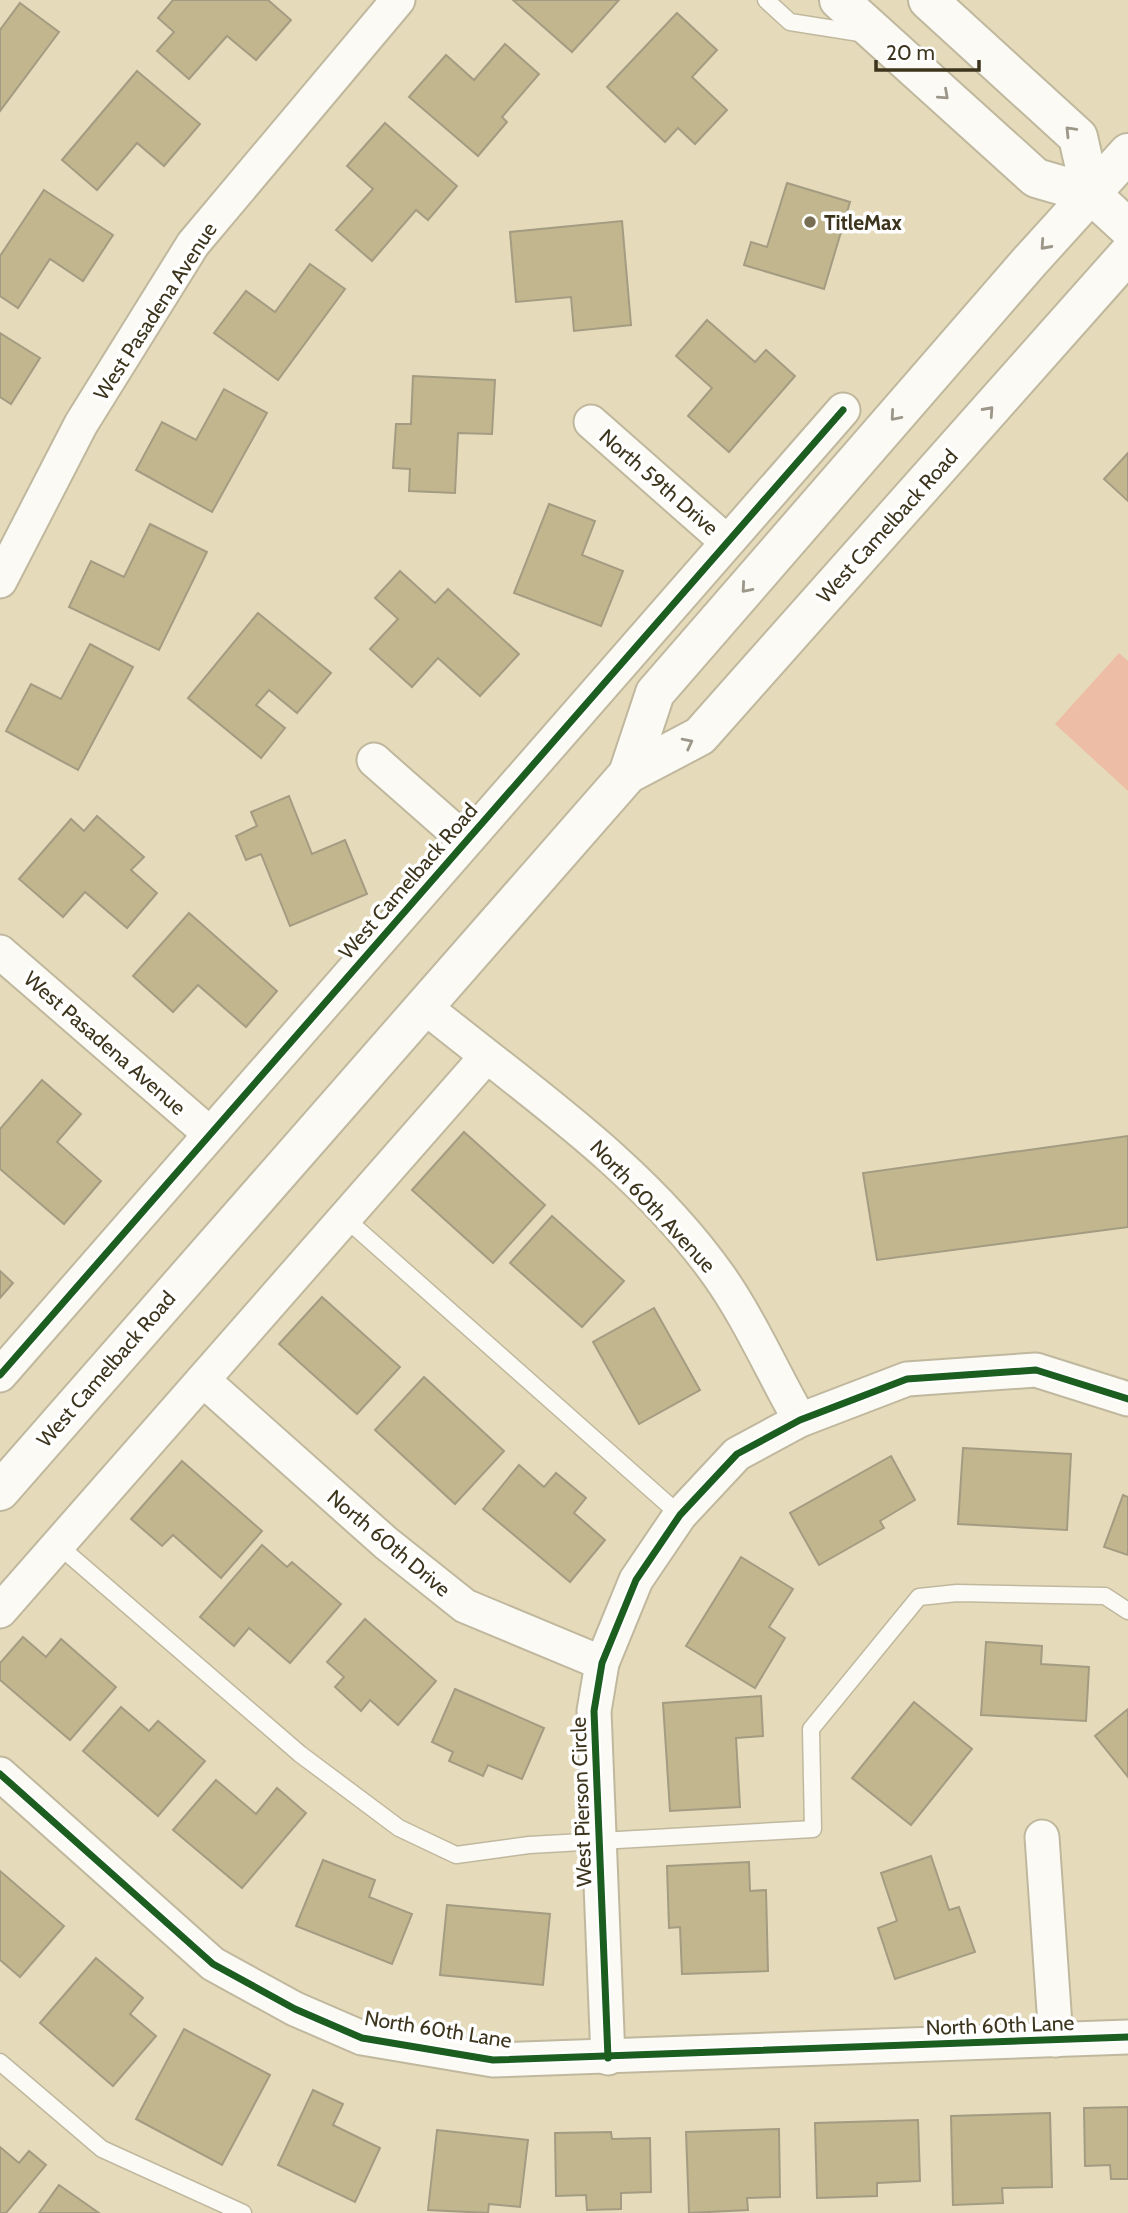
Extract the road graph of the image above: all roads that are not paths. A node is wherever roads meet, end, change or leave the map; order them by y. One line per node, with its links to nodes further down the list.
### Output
1 (398, 0): 15 (street, West Pasadena Avenue)
2 (766, 0): 5 (lane)
3 (839, 0): 5 (main road)
4 (928, 0): 7 (main road, one-way to 4)
5 (878, 36): 7 (main road, one-way to 7)
6 (1128, 153): 7 (main road, West Camelback Road)
7 (1090, 194): 8 (main road); 13 (main road, West Camelback Road, one-way to 13)
8 (1128, 228)
9 (1128, 254): 17 (main road, West Camelback Road, one-way to 9)
10 (843, 410): 12 (street, West Camelback Road)
11 (591, 422): 14 (street, North 59th Drive)
12 (795, 464): 13 (street); 14 (street, West Camelback Road)
13 (827, 492): 17 (main road, West Camelback Road, one-way to 17)
14 (727, 542): 18 (street, West Camelback Road)
15 (0, 581)
16 (374, 760): 18 (street)
17 (628, 774): 20 (main road, West Camelback Road)
18 (466, 841): 22 (street, West Camelback Road)
19 (0, 952): 22 (street, West Pasadena Avenue)
20 (425, 1007): 21 (street, North 60th Avenue); 28 (main road, West Camelback Road)
21 (486, 1057): 23 (street); 27 (street, North 60th Avenue)
22 (210, 1134): 24 (street, West Camelback Road)
23 (345, 1218): 25 (street); 29 (lane)
24 (0, 1375)
25 (203, 1380): 30 (street); 33 (street, North 60th Drive)
26 (1128, 1399): 27 (street, West Pierson Circle)
27 (800, 1420): 29 (street, West Pierson Circle)
28 (0, 1491)
29 (680, 1516): 33 (street, West Pierson Circle)
30 (58, 1545): 31 (street); 36 (lane)
31 (0, 1611)
32 (1128, 1611): 36 (lane)
33 (602, 1663): 36 (street, West Pierson Circle)
34 (0, 1774): 39 (street, North 60th Lane)
35 (1042, 1837): 38 (street)
36 (601, 1843): 39 (street, West Pierson Circle)
37 (1128, 2037): 38 (street, North 60th Lane)
38 (1056, 2040): 39 (street, North 60th Lane)
39 (608, 2058)
40 (0, 2062): 41 (lane)
41 (243, 2213)

